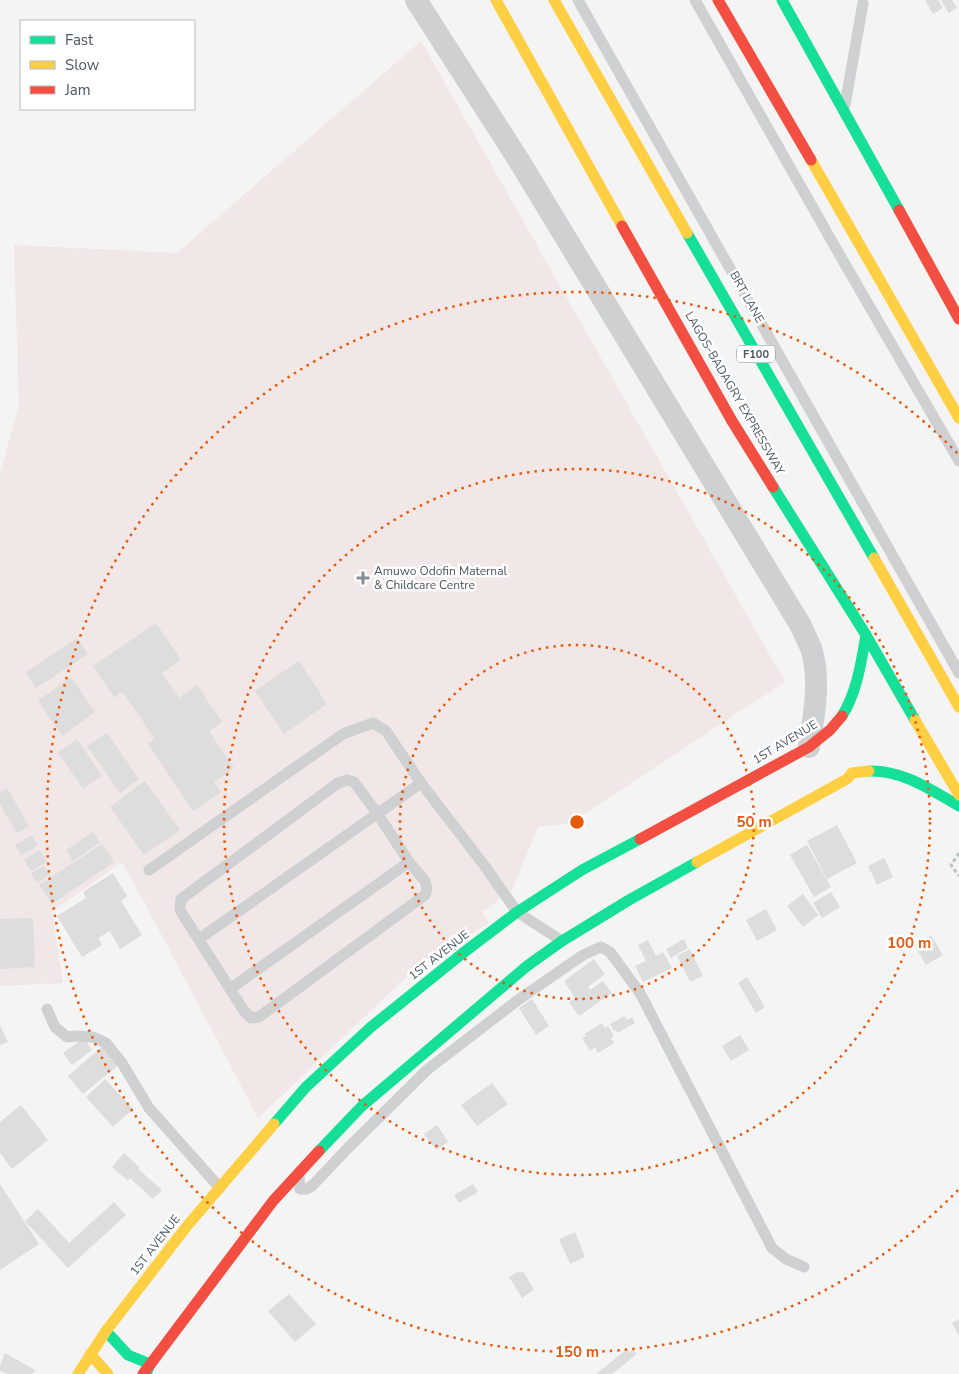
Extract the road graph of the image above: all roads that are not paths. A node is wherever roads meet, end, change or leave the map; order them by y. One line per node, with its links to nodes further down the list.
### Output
1 (416, 0): 16 (street)
2 (496, 0): 13 (main road, LAGOS-BADAGRY EXPRESSWAY)
3 (554, 0): 15 (main road, F100)
4 (578, 0): 14 (lane, BRT LANE)
5 (695, 0): 12 (lane)
6 (718, 0): 11 (main road)
7 (782, 0): 9 (main road)
8 (861, 1): 9 (lane)
9 (844, 113): 10 (main road)
10 (959, 319)
11 (959, 418)
12 (959, 461)
13 (866, 636): 16 (main road, 1ST AVENUE); 18 (main road, LAGOS-BADAGRY EXPRESSWAY)
14 (959, 673)
15 (959, 707)
16 (809, 747): 23 (main road, 1ST AVENUE)
17 (421, 783): 20 (lane); 22 (lane); 23 (lane)
18 (959, 795)
19 (959, 806): 25 (main road)
20 (377, 812): 21 (lane); 24 (lane); 24 (lane)
21 (409, 862): 26 (lane); 26 (lane)
22 (149, 870)
23 (517, 912): 25 (lane); 29 (main road, 1ST AVENUE)
24 (199, 939): 26 (lane)
25 (562, 941): 28 (main road)
26 (230, 989)
27 (47, 1009): 29 (lane)
28 (299, 1172): 30 (lane); 33 (main road)
29 (220, 1188): 31 (main road, 1ST AVENUE)
30 (804, 1267)
31 (106, 1331): 32 (main road, 1ST AVENUE); 33 (main road)
32 (90, 1354): 34 (main road, 1ST AVENUE); 35 (main road)
33 (147, 1371)
34 (78, 1374)
35 (108, 1374)

